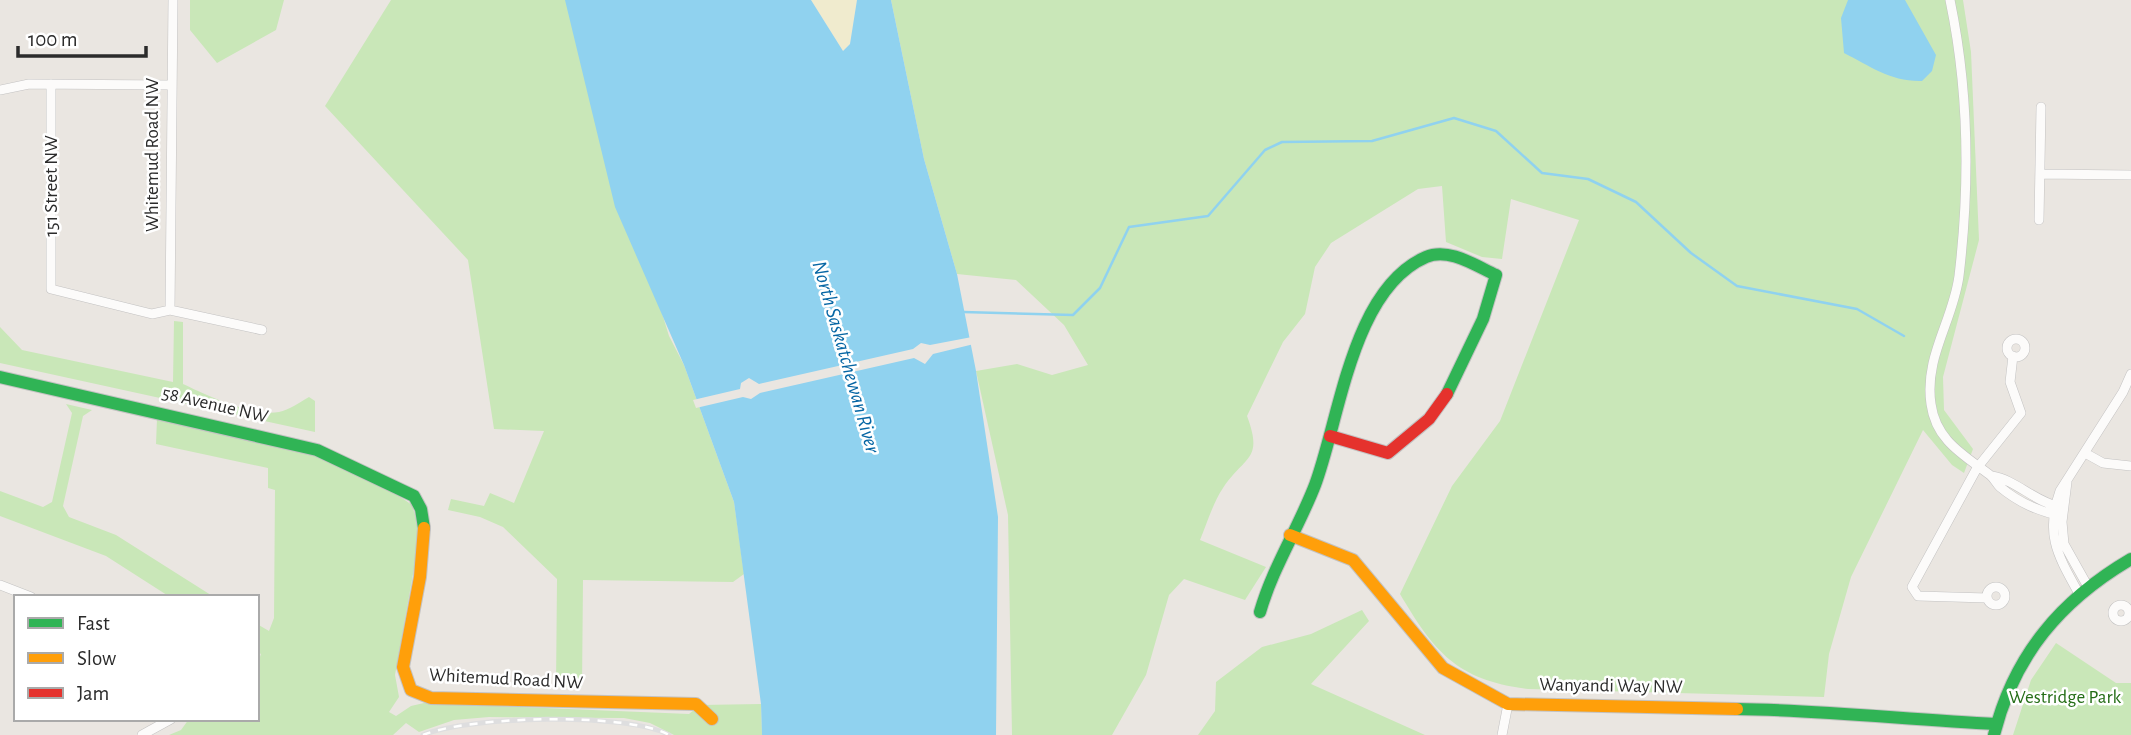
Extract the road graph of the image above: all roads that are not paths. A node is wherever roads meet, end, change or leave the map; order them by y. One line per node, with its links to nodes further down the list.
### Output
1 (173, 0): 4 (street, Whitemud Road NW)
2 (1950, 0): 18 (street)
3 (51, 84): 4 (street); 5 (street); 10 (street, 151 Street NW)
4 (171, 85): 10 (street, Whitemud Road NW)
5 (0, 89)
6 (2041, 107): 7 (street)
7 (2041, 173): 8 (street); 9 (street)
8 (2131, 175)
9 (2039, 220)
10 (170, 310): 11 (street)
11 (262, 330)
12 (2014, 356): 18 (street)
13 (2131, 374): 16 (street)
14 (0, 377): 19 (street, 58 Avenue NW)
15 (1330, 436): 15 (street); 21 (street)
16 (2085, 453): 17 (street); 20 (street)
17 (2131, 466)
18 (1977, 468): 20 (street); 26 (street)
19 (414, 496): 29 (street, Whitemud Road NW)
20 (2059, 511): 24 (street)
21 (1290, 536): 27 (street); 28 (street, Wanyandi Way NW)
22 (2131, 559): 24 (street)
23 (0, 585): 25 (street)
24 (2083, 588): 31 (street)
25 (26, 595)
26 (1987, 598)
27 (1260, 612)
28 (1508, 704): 31 (street, Wanyandi Way NW); 33 (street)
29 (712, 719)
30 (167, 721): 32 (street)
31 (1995, 729)
32 (142, 735)
33 (1502, 735)

